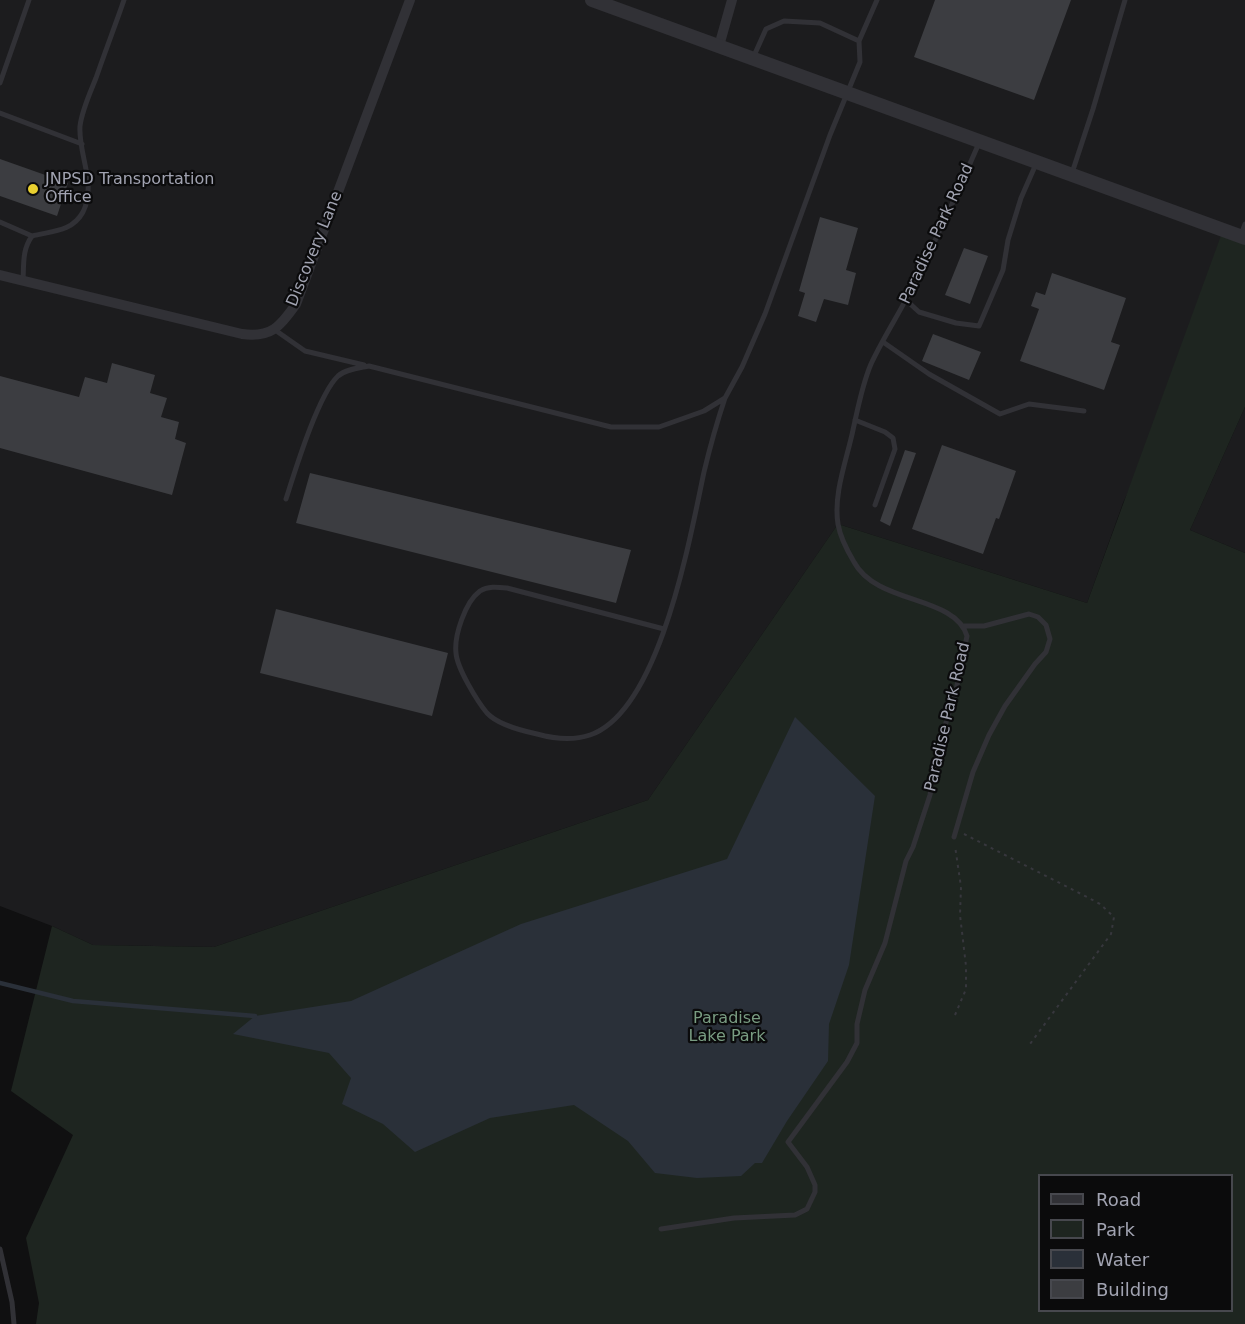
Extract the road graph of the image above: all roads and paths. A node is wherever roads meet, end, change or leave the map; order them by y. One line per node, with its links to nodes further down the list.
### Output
1 (29, 0): 11 (lane)
2 (124, 0): 15 (lane)
3 (410, 0): 24 (street, Discovery Lane)
4 (592, 0): 9 (street)
5 (732, 0): 9 (street)
6 (877, 0): 8 (lane)
7 (1125, 0): 17 (lane)
8 (859, 41): 10 (lane); 12 (lane)
9 (719, 46): 10 (street)
10 (752, 58): 12 (street)
11 (0, 82)
12 (846, 94): 14 (street); 27 (lane)
13 (0, 114): 15 (lane)
14 (979, 141): 16 (street); 23 (lane, Paradise Park Road)
15 (81, 144): 20 (lane)
16 (1037, 162): 17 (street); 23 (lane)
17 (1071, 175): 19 (street)
18 (0, 222): 20 (lane)
19 (1243, 233)
20 (32, 236): 22 (lane)
21 (0, 274): 22 (street)
22 (23, 280): 24 (street)
23 (906, 300): 25 (lane, Paradise Park Road)
24 (275, 330): 26 (lane)
25 (883, 342): 28 (lane); 29 (lane, Paradise Park Road)
26 (369, 366): 27 (lane); 30 (lane)
27 (726, 398): 33 (lane)
28 (1084, 411)
29 (855, 420): 31 (lane); 32 (lane, Paradise Park Road)
30 (286, 499)
31 (875, 506)
32 (964, 626): 34 (lane); 38 (lane, Paradise Park Road)
33 (664, 629): 33 (lane)
34 (956, 830): 35 (lane); 37 (path)
35 (954, 837): 36 (path)
36 (955, 1015)
37 (1030, 1044)
38 (662, 1229)
39 (0, 1249): 40 (lane)
40 (14, 1324)

